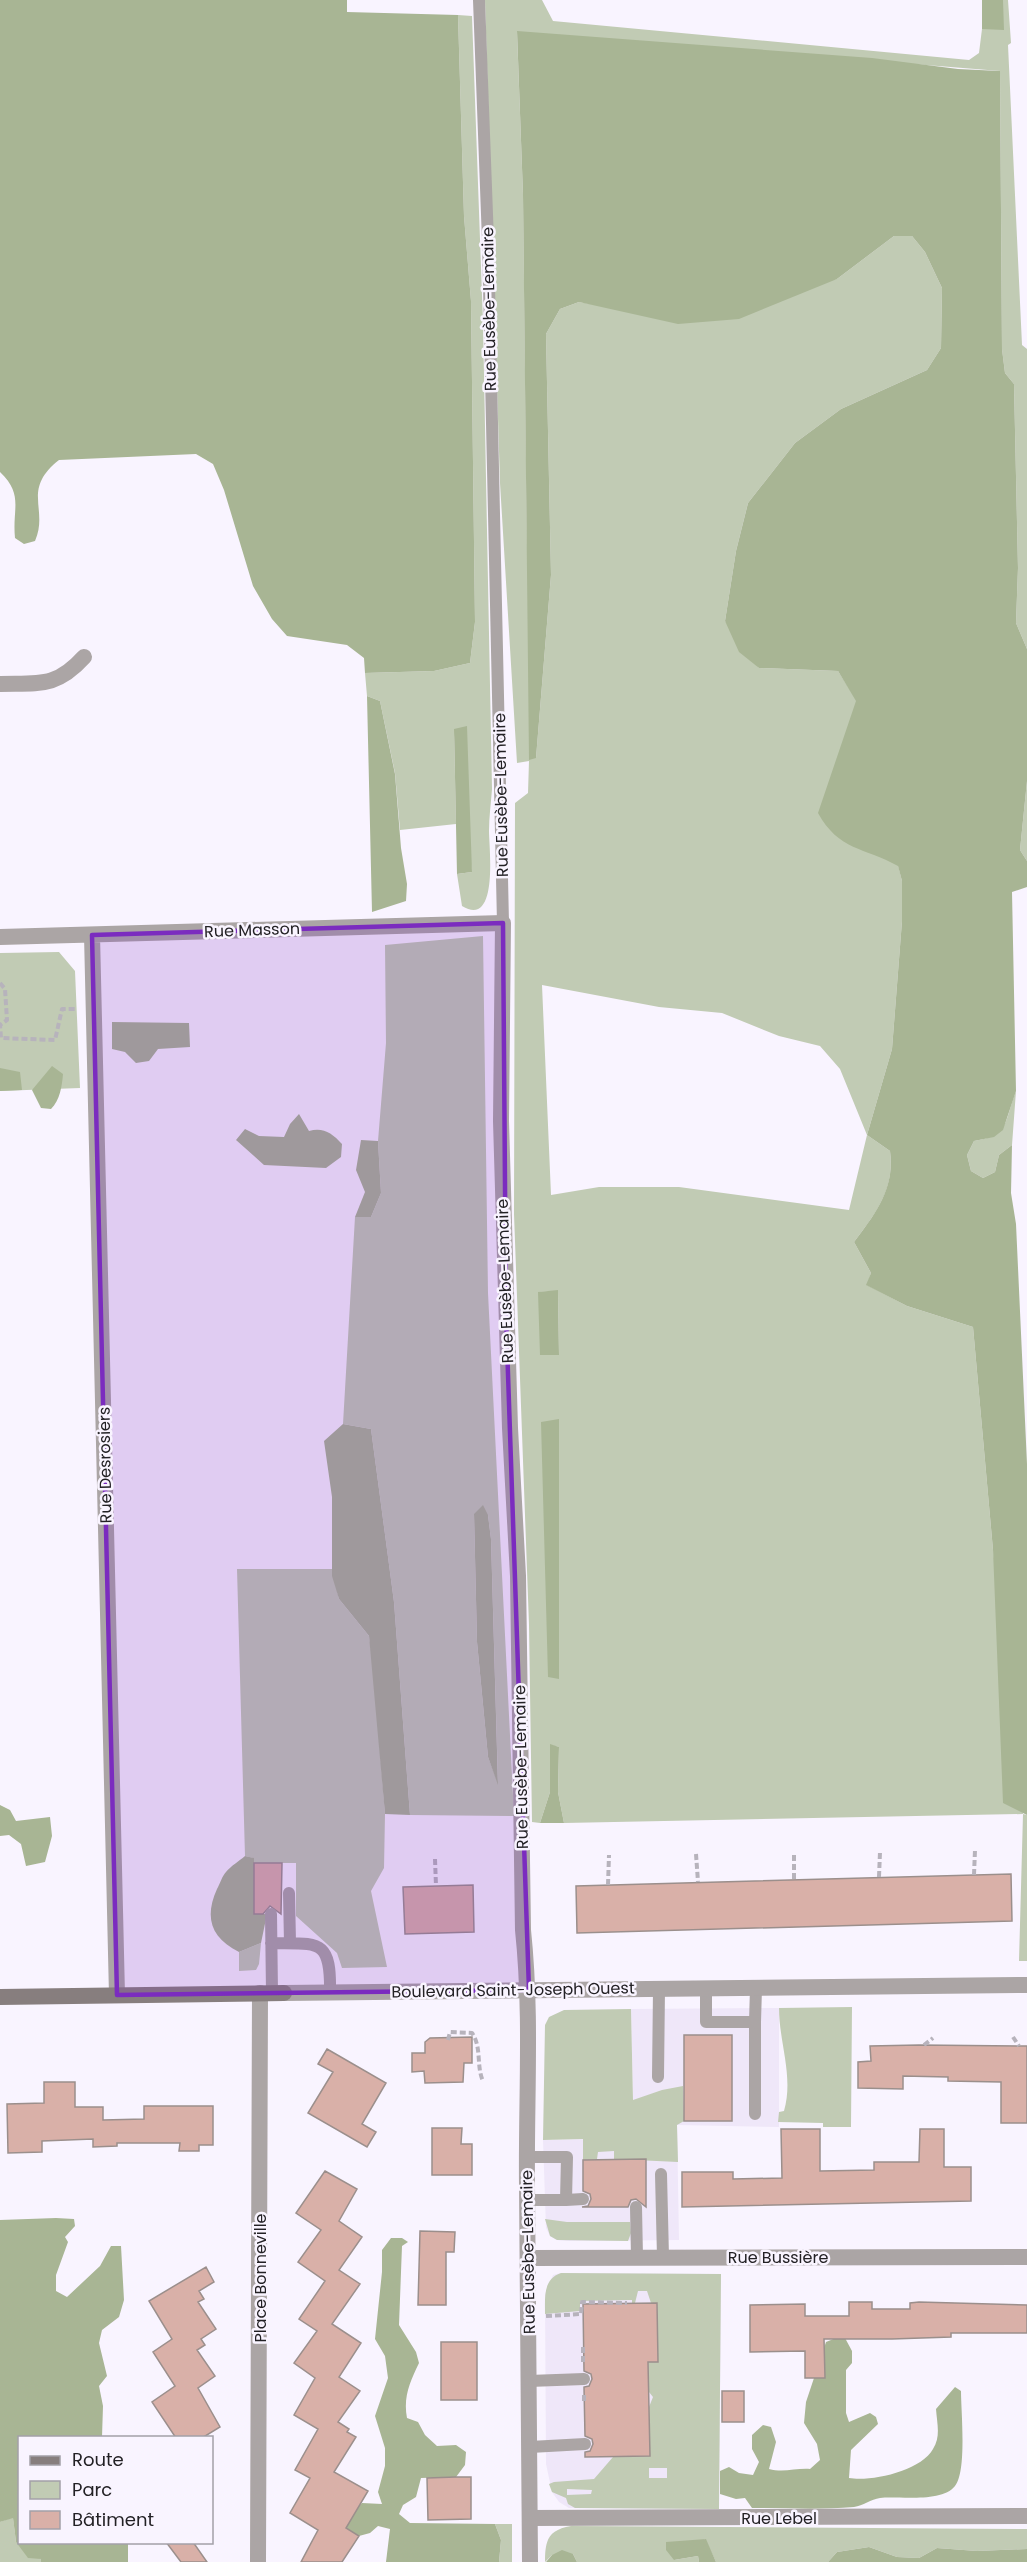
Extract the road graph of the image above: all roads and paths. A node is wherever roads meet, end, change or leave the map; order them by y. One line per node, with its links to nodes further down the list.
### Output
1 (479, 0): 4 (lane, Rue Eusèbe-Lemaire)
2 (84, 657): 3 (street)
3 (0, 684)
4 (503, 923): 5 (street, Rue Masson); 29 (street, Rue Eusèbe-Lemaire)
5 (92, 934): 6 (street, Rue Masson); 32 (street, Rue Desrosiers)
6 (0, 937)
7 (0, 982): 8 (path)
8 (76, 1009)
9 (975, 1850): 15 (path)
10 (880, 1852): 16 (path)
11 (794, 1853): 17 (path)
12 (696, 1854): 18 (path)
13 (609, 1855): 19 (path)
14 (435, 1859): 20 (path)
15 (974, 1875)
16 (879, 1877)
17 (794, 1880)
18 (698, 1882)
19 (608, 1885)
20 (436, 1886)
21 (289, 1893): 24 (lane)
22 (271, 1914): 23 (lane)
23 (271, 1943): 24 (lane); 31 (lane)
24 (290, 1943): 30 (lane)
25 (1027, 1985): 27 (street, Boulevard Saint-Joseph Ouest)
26 (706, 1988): 27 (street, Boulevard Saint-Joseph Ouest); 28 (street, Boulevard Saint-Joseph Ouest); 34 (lane)
27 (756, 1988): 35 (lane)
28 (659, 1989): 29 (street, Boulevard Saint-Joseph Ouest); 42 (lane)
29 (528, 1990): 30 (street, Boulevard Saint-Joseph Ouest); 45 (street, Rue Eusèbe-Lemaire)
30 (330, 1992): 31 (street, Boulevard Saint-Joseph Ouest)
31 (272, 1993): 32 (main road, Boulevard Saint-Joseph Ouest); 65 (street, Place Bonneville)
32 (117, 1995): 33 (main road, Boulevard Saint-Joseph Ouest)
33 (0, 1997)
34 (722, 2022): 35 (lane); 36 (lane)
35 (755, 2022): 44 (lane)
36 (723, 2035)
37 (1013, 2037): 41 (path)
38 (933, 2038): 40 (path)
39 (448, 2040): 43 (path)
40 (924, 2045)
41 (1019, 2046)
42 (658, 2077)
43 (483, 2081)
44 (755, 2114)
45 (527, 2157): 48 (street, Rue Eusèbe-Lemaire); 49 (lane)
46 (661, 2174): 52 (lane)
47 (583, 2199): 49 (lane)
48 (527, 2200): 49 (lane); 54 (street, Rue Eusèbe-Lemaire)
49 (566, 2200)
50 (636, 2207): 51 (lane)
51 (637, 2257): 52 (street, Rue Bussière); 54 (street, Rue Bussière)
52 (663, 2257): 53 (street, Rue Bussière)
53 (1027, 2257)
54 (528, 2258): 57 (street, Rue Eusèbe-Lemaire)
55 (627, 2303): 56 (path)
56 (576, 2314): 57 (path); 58 (path)
57 (529, 2318): 60 (street, Rue Eusèbe-Lemaire)
58 (576, 2321)
59 (584, 2379): 60 (lane)
60 (529, 2381): 62 (street, Rue Eusèbe-Lemaire)
61 (585, 2445): 62 (lane)
62 (530, 2447): 64 (street, Rue Eusèbe-Lemaire)
63 (1027, 2516): 64 (street, Rue Lebel)
64 (530, 2518): 66 (street, Rue Eusèbe-Lemaire)
65 (258, 2562)
66 (530, 2562)

